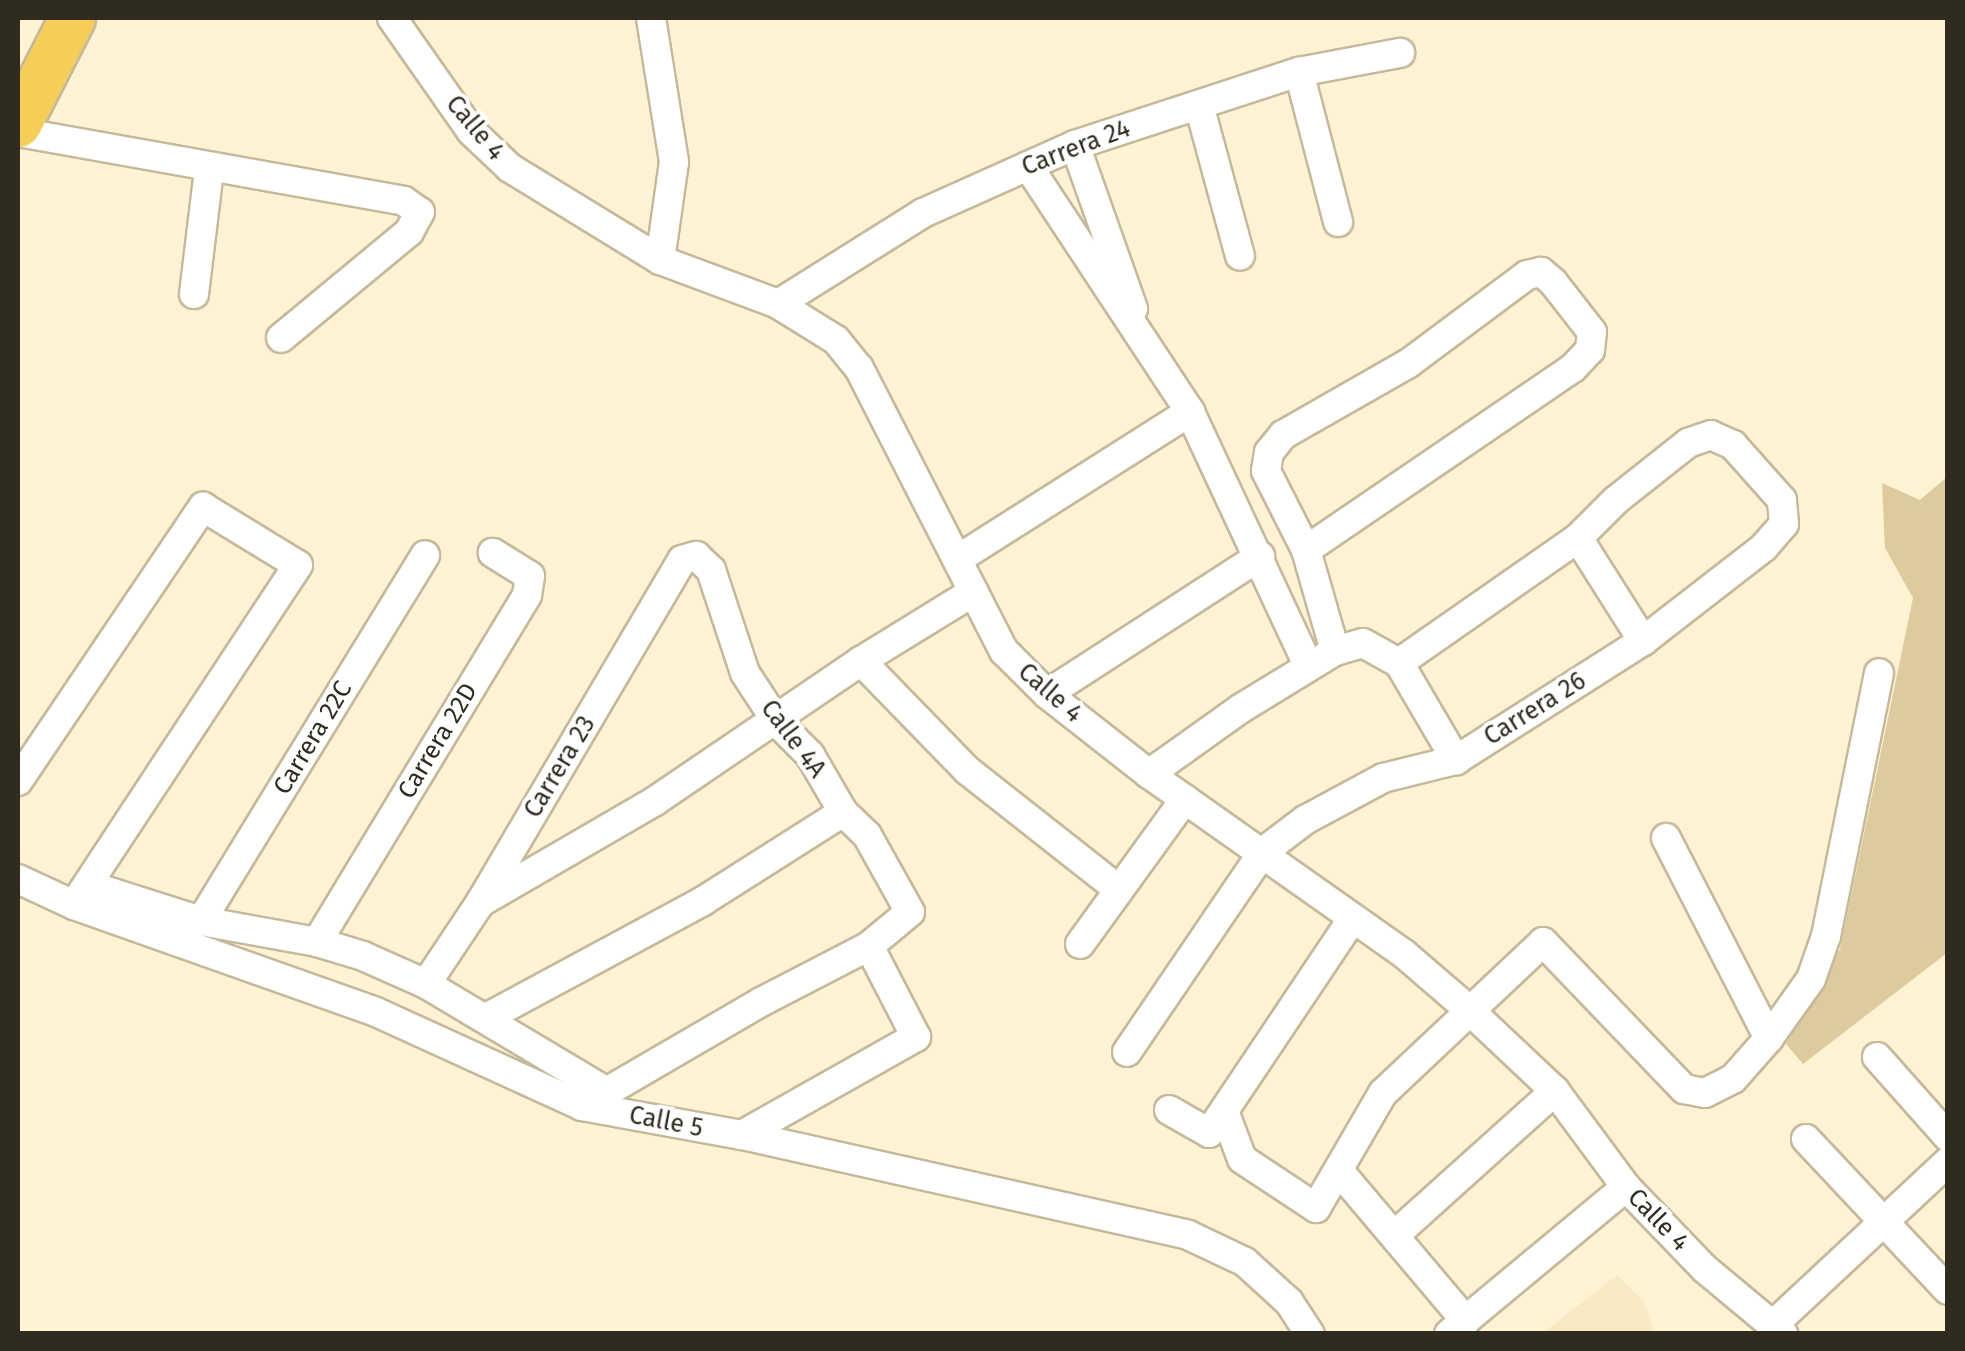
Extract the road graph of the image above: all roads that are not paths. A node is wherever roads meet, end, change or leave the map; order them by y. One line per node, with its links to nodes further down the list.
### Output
1 (37, 18): 6 (highway)
2 (72, 18): 9 (highway)
3 (392, 18): 16 (street, Calle 4)
4 (651, 18): 16 (street)
5 (1400, 54): 7 (street, Carrera 24)
6 (18, 58)
7 (1299, 72): 8 (street, Carrera 24); 14 (street)
8 (1198, 105): 11 (street, Carrera 24); 15 (street)
9 (18, 124)
10 (18, 132): 13 (street)
11 (1075, 145): 12 (street, Carrera 24); 20 (street)
12 (1028, 166): 18 (street, Carrera 24); 20 (street)
13 (209, 170): 17 (street); 19 (street)
14 (1338, 222)
15 (1240, 256)
16 (660, 260): 18 (street, Calle 4)
17 (194, 294)
18 (778, 304): 28 (street, Calle 4)
19 (282, 338)
20 (1148, 352): 21 (street)
21 (1190, 412): 27 (street); 28 (street)
22 (1578, 538): 30 (street); 30 (street, Carrera 26); 33 (street)
23 (1306, 550): 23 (street); 31 (street)
24 (492, 553): 51 (street, Carrera 22D)
25 (425, 555): 50 (street, Carrera 22C)
26 (696, 556): 37 (street, Calle 4A); 48 (street, Carrera 23)
27 (1260, 556): 34 (street); 36 (street)
28 (958, 559): 29 (street, Calle 4)
29 (973, 592): 32 (street); 36 (street, Calle 4)
30 (1643, 641): 38 (street, Carrera 26)
31 (1335, 651): 33 (street); 34 (street)
32 (861, 661): 37 (street); 46 (street)
33 (1399, 663): 38 (street)
34 (1308, 665): 39 (street)
35 (1879, 673): 57 (street)
36 (1046, 694): 39 (street, Calle 4)
37 (776, 722): 42 (street, Calle 4A); 48 (street)
38 (1456, 760): 44 (street, Carrera 26)
39 (1149, 774): 41 (street, Calle 4)
40 (18, 782): 47 (street)
41 (1186, 799): 44 (street, Calle 4); 46 (street)
42 (843, 812): 53 (street, Calle 4A); 56 (street)
43 (1666, 838): 57 (street)
44 (1262, 852): 49 (street, Calle 4); 58 (street, Carrera 26)
45 (18, 879): 47 (street, Calle 5)
46 (1118, 890): 52 (street)
47 (81, 895): 50 (street); 61 (street, Calle 5)
48 (480, 903): 54 (street, Carrera 23)
49 (1352, 919): 55 (street, Calle 4); 63 (street)
50 (201, 921): 51 (street)
51 (317, 942): 54 (street)
52 (1080, 944)
53 (870, 946): 61 (street); 64 (street)
54 (426, 984): 56 (street)
55 (1468, 1008): 57 (street); 60 (street, Calle 4); 68 (street)
56 (486, 1018): 61 (street)
57 (1769, 1038)
58 (1127, 1052)
59 (1877, 1057): 65 (street)
60 (1556, 1091): 69 (street, Calle 4); 71 (street)
61 (594, 1099): 64 (street, Calle 5)
62 (1169, 1110): 63 (street)
63 (1216, 1122): 68 (street)
64 (742, 1135): 75 (street, Calle 5)
65 (1948, 1137)
66 (1806, 1139): 70 (street)
67 (1948, 1162): 70 (street)
68 (1340, 1172): 71 (street)
69 (1626, 1187): 73 (street); 74 (street, Calle 4)
70 (1883, 1223): 72 (street); 74 (street)
71 (1396, 1234): 73 (street)
72 (1948, 1290)
73 (1458, 1327)
74 (1778, 1329)
75 (1310, 1334)

